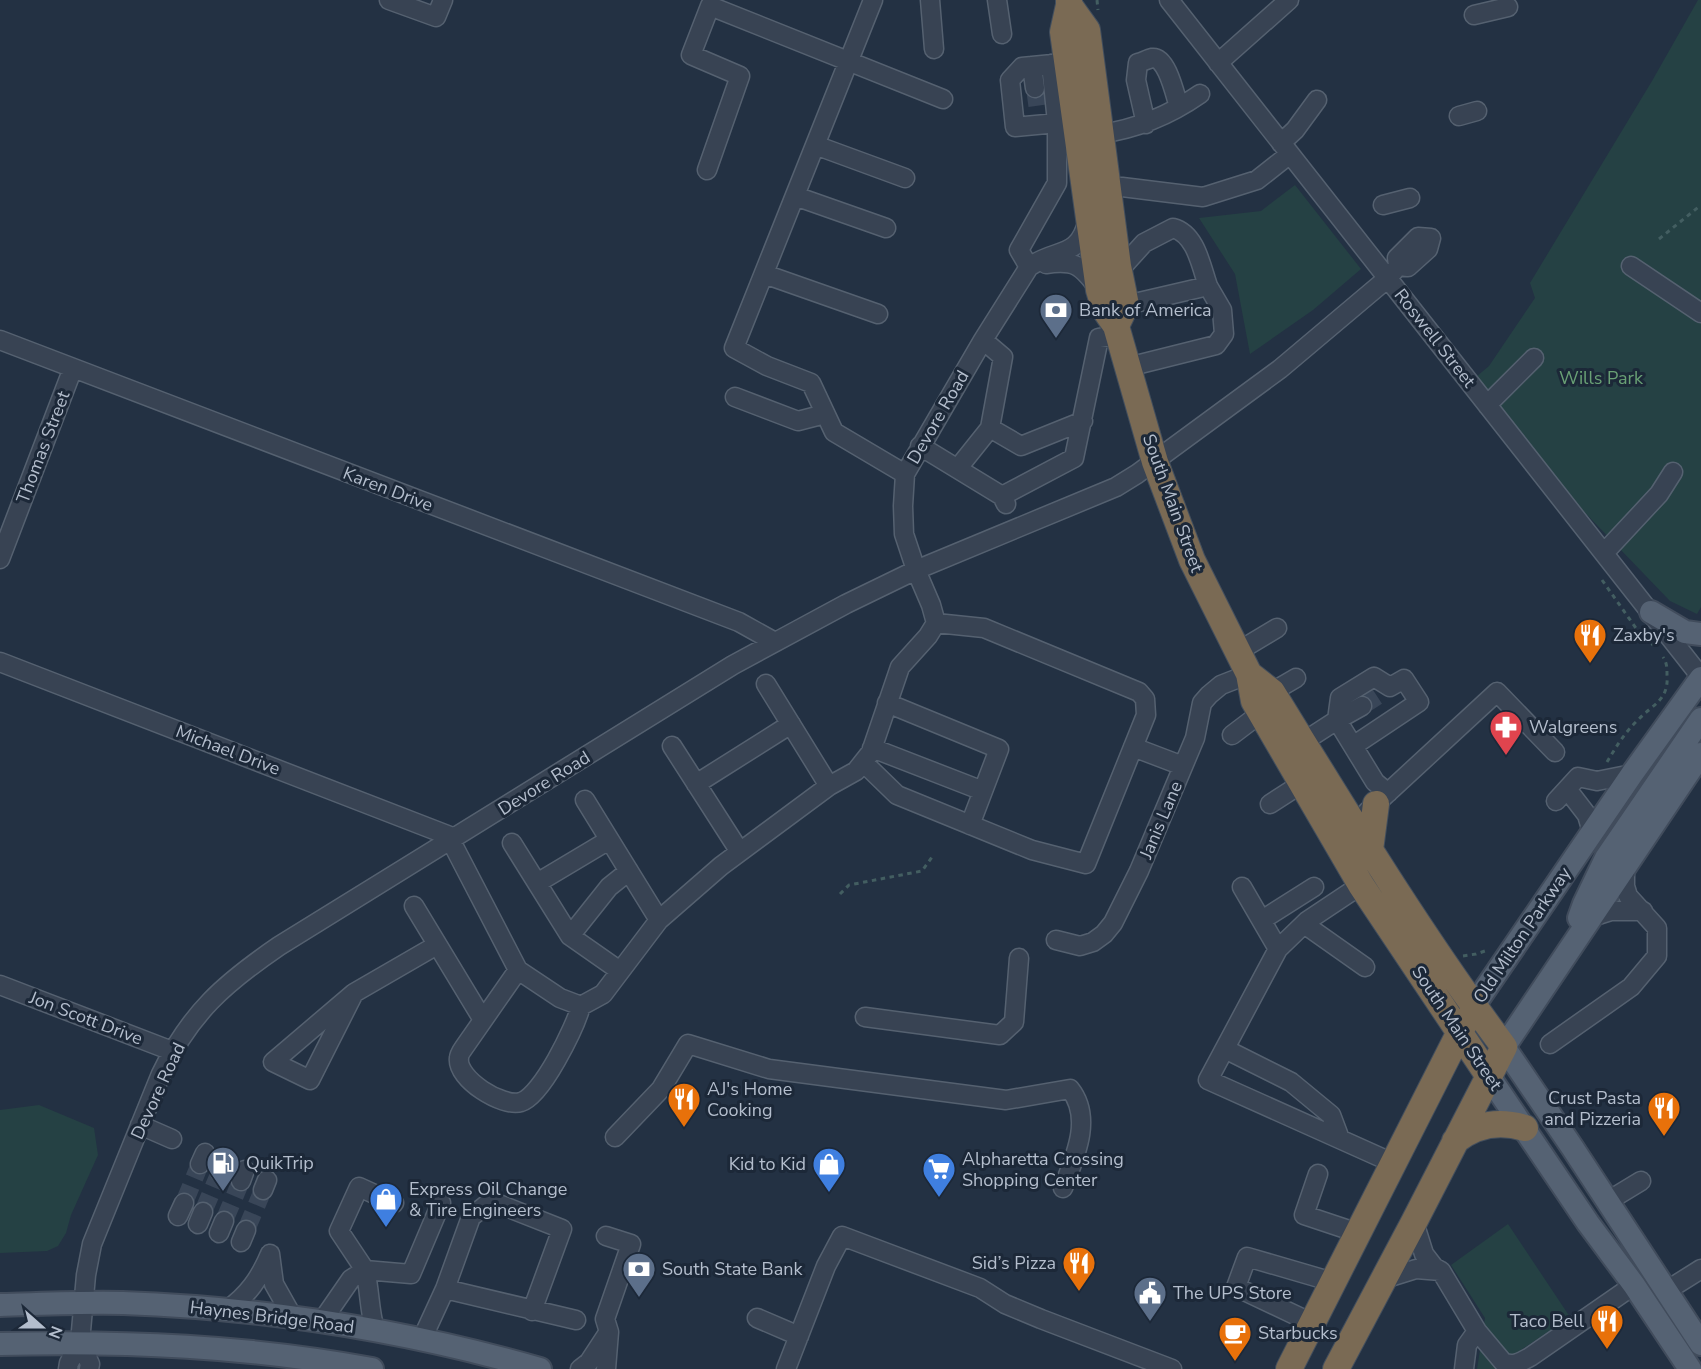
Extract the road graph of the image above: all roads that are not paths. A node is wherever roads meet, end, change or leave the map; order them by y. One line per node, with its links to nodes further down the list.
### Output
1 (389, 0): 2 (street)
2 (443, 0)
3 (873, 0): 14 (street)
4 (930, 0): 13 (street)
5 (997, 0): 12 (street)
6 (1169, 0): 15 (street, Roswell Street)
7 (1289, 0): 15 (street)
8 (711, 3): 14 (street); 28 (street)
9 (1069, 3): 16 (highway, South Main Street); 25 (highway, South Main Street)
10 (1508, 7): 11 (street)
11 (1474, 15)
12 (1002, 34)
13 (934, 49)
14 (848, 62): 20 (street); 26 (street)
15 (1218, 63): 27 (street, Roswell Street)
16 (1059, 64): 17 (street); 23 (highway, South Main Street)
17 (1032, 66): 18 (street); 23 (street)
18 (1035, 88)
19 (1200, 94): 22 (street)
20 (943, 99)
21 (1317, 100): 27 (street)
22 (1179, 107): 24 (street); 24 (street)
23 (1052, 120): 34 (highway, South Main Street); 38 (street)
24 (1146, 124): 25 (street)
25 (1100, 134): 30 (highway, South Main Street)
26 (815, 145): 29 (street); 31 (street)
27 (1286, 148): 30 (street); 39 (street, Roswell Street)
28 (707, 170)
29 (905, 178)
30 (1107, 189): 36 (highway, South Main Street)
31 (795, 196): 35 (street); 40 (street)
32 (1410, 198): 33 (street)
33 (1383, 205)
34 (1089, 218): 38 (street); 42 (highway, South Main Street)
35 (886, 228)
36 (1118, 266): 41 (street); 45 (highway, South Main Street)
37 (1631, 266): 43 (street)
38 (1029, 267): 42 (street); 47 (street, Devore Road)
39 (1393, 272): 52 (street, Roswell Street); 57 (street)
40 (764, 274): 44 (street); 53 (street)
41 (1208, 286): 45 (street); 49 (street)
42 (1099, 290): 45 (highway, South Main Street)
43 (1701, 313)
44 (878, 314)
45 (1120, 322): 49 (highway, South Main Street); 54 (street)
46 (0, 340): 50 (street, Karen Drive)
47 (983, 340): 55 (street); 56 (street, Devore Road)
48 (1534, 358): 52 (street)
49 (1128, 367): 57 (highway, South Main Street)
50 (73, 368): 62 (street, Thomas Street); 68 (street, Karen Drive)
51 (735, 397): 53 (street)
52 (1486, 405): 61 (street, Roswell Street)
53 (825, 414): 60 (street)
54 (1083, 421): 55 (street); 58 (street)
55 (990, 428): 58 (street)
56 (920, 446): 58 (street); 60 (street, Devore Road)
57 (1155, 462): 63 (street); 70 (highway, South Main Street)
58 (958, 468)
59 (1673, 472): 61 (street)
60 (904, 474): 63 (street, Devore Road)
61 (1604, 553): 64 (street, Roswell Street)
62 (0, 559)
63 (916, 570): 65 (street); 68 (street, Devore Road)
64 (1651, 612): 67 (main road); 72 (street, Roswell Street)
65 (936, 623): 75 (street); 84 (street)
66 (1277, 628): 70 (street, Janis Lane)
67 (1701, 634)
68 (775, 642): 100 (street, Devore Road)
69 (0, 662): 100 (street, Michael Drive)
70 (1243, 663): 74 (highway, South Main Street); 88 (street, Janis Lane)
71 (1296, 678): 74 (street)
72 (1701, 678): 89 (main road, Old Milton Parkway)
73 (766, 684): 79 (street)
74 (1266, 702): 80 (street); 81 (highway, South Main Street); 91 (highway, South Main Street)
75 (887, 703): 87 (street); 93 (street)
76 (1362, 706): 78 (street)
77 (1701, 718): 118 (main road)
78 (1337, 720): 81 (street); 82 (street); 82 (street)
79 (791, 724): 90 (street); 92 (street)
80 (1232, 735)
81 (1303, 742): 97 (highway, South Main Street)
82 (1353, 746): 94 (street)
83 (672, 747): 90 (street)
84 (1133, 747): 88 (street); 98 (street)
85 (1555, 752): 94 (street)
86 (1701, 754): 105 (main road)
87 (867, 755): 92 (street); 93 (street); 98 (street)
88 (1183, 766): 119 (street, Janis Lane)
89 (1632, 774): 99 (main road, Old Milton Parkway); 99 (street)
90 (696, 784): 104 (street)
91 (1301, 784): 96 (street); 108 (highway, South Main Street)
92 (829, 786): 104 (street)
93 (983, 791): 98 (street)
94 (1382, 799): 97 (street); 103 (highway)
95 (585, 800): 101 (street)
96 (1270, 804)
97 (1353, 822): 103 (highway, South Main Street)
98 (970, 825)
99 (1592, 832): 129 (main road, Old Milton Parkway)
100 (453, 840): 124 (street); 136 (street, Devore Road)
101 (609, 840): 106 (street); 107 (street)
102 (512, 843): 107 (street)
103 (1370, 850): 129 (highway, South Main Street)
104 (740, 852): 114 (street)
105 (1625, 867): 112 (street); 113 (main road)
106 (629, 871): 114 (street); 117 (street)
107 (537, 883): 117 (street)
108 (1361, 885): 116 (street); 132 (highway, South Main Street)
109 (1242, 887): 115 (street)
110 (1314, 887): 115 (street)
111 (414, 906): 120 (street)
112 (1643, 911): 113 (street); 133 (street)
113 (1589, 918): 118 (main road)
114 (659, 920): 125 (street)
115 (1262, 920): 121 (street)
116 (1304, 924): 121 (street); 123 (street)
117 (570, 936): 125 (street)
118 (1576, 937): 134 (main road)
119 (1056, 940)
120 (437, 945): 127 (street); 131 (street)
121 (1278, 949): 135 (street)
122 (1019, 958): 130 (street)
123 (1365, 967)
124 (518, 970): 128 (street); 131 (street)
125 (620, 971): 128 (street)
126 (0, 985): 136 (street, Jon Scott Drive)
127 (354, 993): 127 (street)
128 (581, 1006): 131 (street)
129 (1473, 1007): 132 (highway, Old Milton Parkway); 134 (highway, South Main Street)
130 (865, 1017)
131 (483, 1020)
132 (1459, 1032): 137 (highway, South Main Street); 146 (highway, Old Milton Parkway)
133 (1550, 1044)
134 (1503, 1047): 137 (highway); 150 (main road, South Main Street)
135 (1225, 1049): 138 (street); 139 (street)
136 (172, 1051): 140 (street, Devore Road)
137 (1488, 1075): 141 (main road, South Main Street); 145 (highway)
138 (1299, 1088): 139 (street); 144 (street)
139 (1286, 1115): 144 (street)
140 (140, 1125): 143 (street); 164 (street, Devore Road)
141 (1525, 1128): 145 (highway); 161 (main road, South Main Street)
142 (615, 1137): 149 (street)
143 (172, 1139)
144 (1340, 1139): 146 (street)
145 (1455, 1141): 153 (highway)
146 (1393, 1162): 154 (highway, Old Milton Parkway)
147 (1318, 1174): 154 (street)
148 (1641, 1181): 150 (street)
149 (1063, 1188)
150 (1608, 1201): 163 (main road, South Main Street)
151 (394, 1203): 157 (street)
152 (441, 1203): 157 (street)
153 (1414, 1222): 158 (street); 159 (highway)
154 (1358, 1233): 160 (highway, Old Milton Parkway)
155 (606, 1236): 175 (street)
156 (1701, 1269): 163 (street)
157 (365, 1270): 171 (street); 173 (street)
158 (1442, 1271): 159 (street); 174 (street)
159 (1384, 1279): 191 (highway)
160 (1333, 1282): 172 (highway, Old Milton Parkway); 172 (street)
161 (1634, 1285): 174 (street); 181 (main road, South Main Street)
162 (445, 1289): 167 (street); 167 (street); 177 (street)
163 (1666, 1291): 180 (main road, South Main Street)
164 (84, 1303): 165 (main road, Haynes Bridge Road); 166 (main road, Haynes Bridge Road); 178 (street, Devore Road)
165 (0, 1305)
166 (227, 1310): 168 (main road, Haynes Bridge Road); 168 (street)
167 (532, 1311): 170 (street)
168 (292, 1316): 171 (main road, Haynes Bridge Road)
169 (757, 1318): 176 (street)
170 (576, 1320)
171 (322, 1321): 173 (main road, Haynes Bridge Road)
172 (1311, 1323): 190 (highway, Old Milton Parkway)
173 (375, 1330): 177 (main road, Haynes Bridge Road)
174 (1477, 1331): 192 (street)
175 (609, 1332): 186 (street); 187 (street)
176 (799, 1336): 188 (street); 189 (street)
177 (422, 1339): 185 (main road, Haynes Bridge Road)
178 (80, 1342): 179 (main road, Haynes Bridge Road); 182 (street); 183 (street); 184 (main road, Haynes Bridge Road)
179 (0, 1344)
180 (1701, 1344)
181 (1692, 1366)
182 (68, 1369)
183 (89, 1369)
184 (372, 1369)
185 (540, 1369)
186 (580, 1369)
187 (606, 1369)
188 (786, 1369)
189 (1173, 1369)
190 (1289, 1369)
191 (1336, 1369)
192 (1464, 1369)

